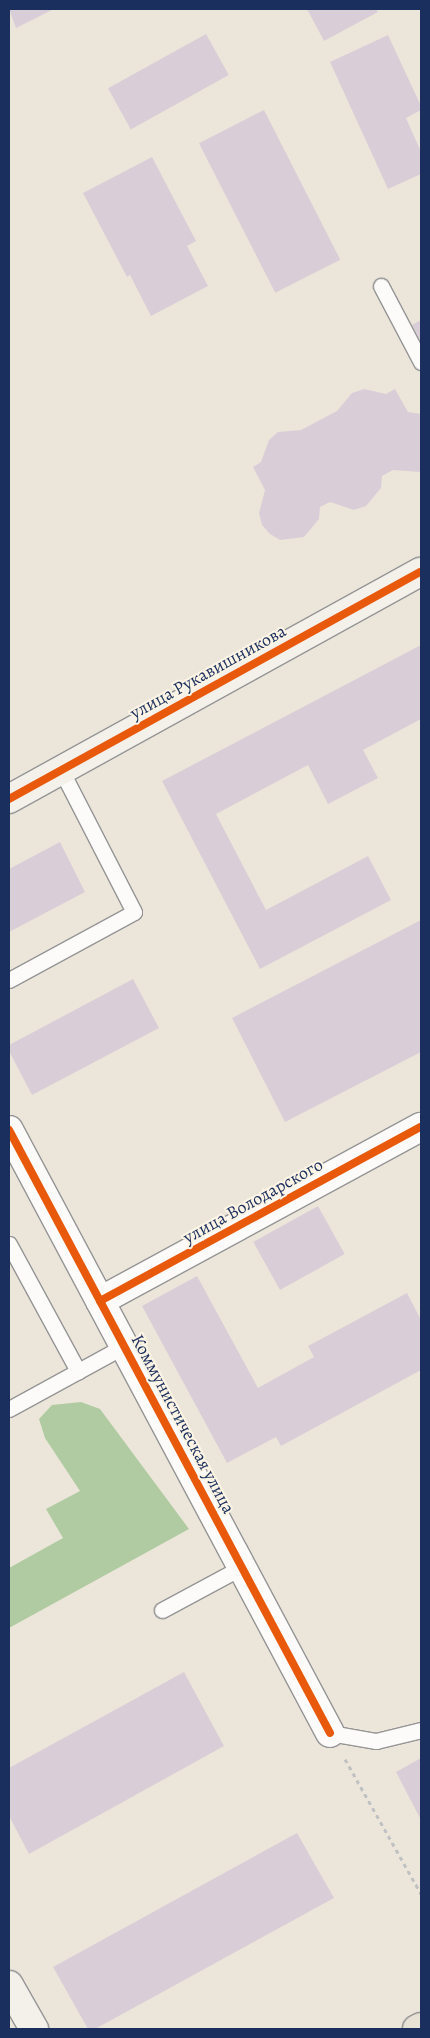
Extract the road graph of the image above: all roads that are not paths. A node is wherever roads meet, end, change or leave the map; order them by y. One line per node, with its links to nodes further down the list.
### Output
1 (382, 286): 2 (lane)
2 (421, 362)
3 (421, 572): 4 (street, улица Рукавишникова)
4 (61, 770): 5 (street, улица Рукавишникова); 6 (lane)
5 (9, 799)
6 (9, 980)
7 (421, 1127): 10 (street, улица Володарского)
8 (9, 1130): 10 (street, Коммунистическая улица)
9 (9, 1244): 12 (lane)
10 (100, 1301): 11 (street, Коммунистическая улица)
11 (124, 1346): 12 (lane); 14 (street, Коммунистическая улица)
12 (78, 1371): 13 (lane)
13 (9, 1409)
14 (242, 1567): 15 (lane); 17 (street, Коммунистическая улица)
15 (162, 1610)
16 (421, 1730): 17 (lane)
17 (330, 1733)
18 (9, 1985): 20 (street)
19 (421, 2027): 21 (main road)
20 (34, 2029)
21 (417, 2029)

